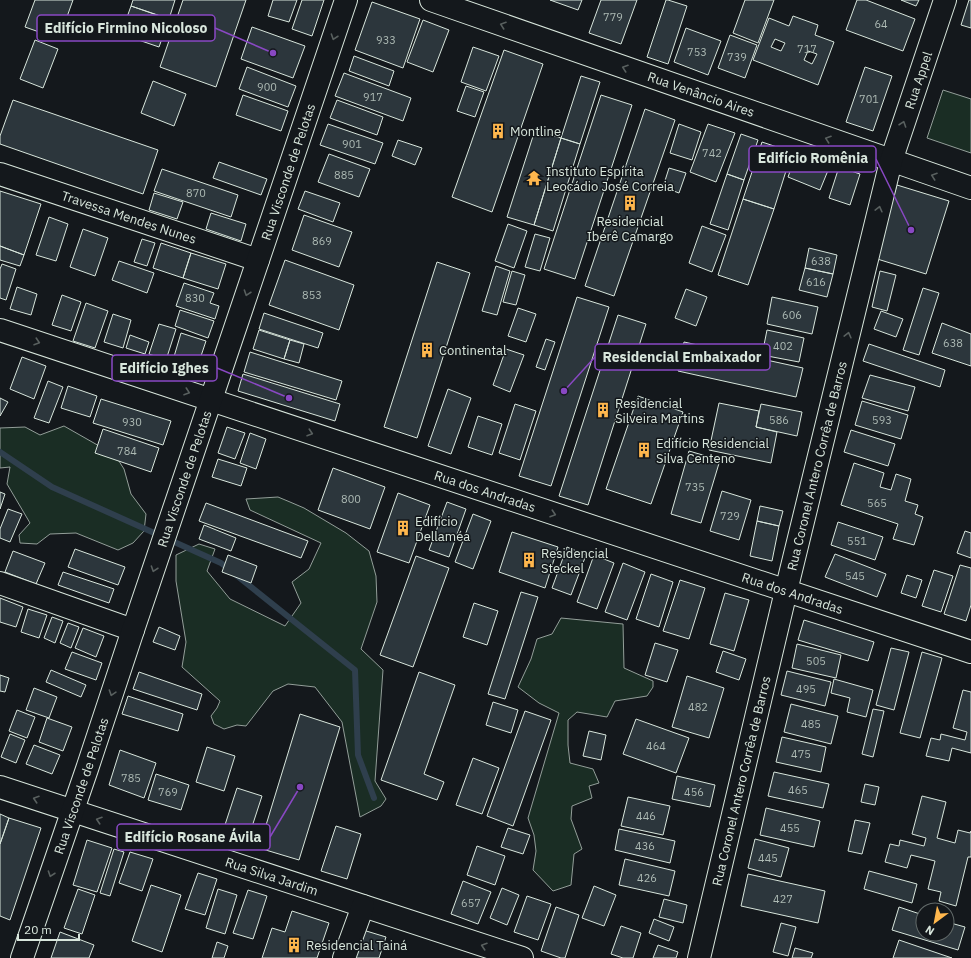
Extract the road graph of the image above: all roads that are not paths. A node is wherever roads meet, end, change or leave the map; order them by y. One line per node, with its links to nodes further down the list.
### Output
1 (346, 0): 7 (street, Rua Visconde de Pelotas, one-way to 7)
2 (431, 0): 4 (street, Rua Venâncio Aires, one-way to 2)
3 (945, 0): 4 (street, Rua Appel, one-way to 3)
4 (891, 161): 6 (street, Rua Venâncio Aires, one-way to 4); 11 (street, Rua Coronel Antero Corrêa de Barros, one-way to 4)
5 (0, 174): 7 (street, Travessa Mendes Nunes)
6 (971, 188)
7 (258, 260): 9 (street, Rua Visconde de Pelotas, one-way to 9)
8 (0, 330): 9 (street, Rua dos Andradas, one-way to 9)
9 (211, 400): 11 (street, Rua dos Andradas, one-way to 11); 12 (street, Rua Visconde de Pelotas, one-way to 12)
10 (0, 583): 12 (street)
11 (786, 591): 13 (street, Rua dos Andradas); 20 (street, Rua Coronel Antero Corrêa de Barros)
12 (133, 630): 15 (street, Rua Visconde de Pelotas, one-way to 15)
13 (971, 652)
14 (0, 787): 15 (street, Rua Silva Jardim, one-way to 14)
15 (72, 811): 16 (street, Rua Silva Jardim, one-way to 15); 17 (street, Rua Visconde de Pelotas, one-way to 17)
16 (362, 906): 18 (street); 19 (street, Rua Silva Jardim, one-way to 16)
17 (22, 958)
18 (344, 958)
19 (522, 958)
20 (699, 958)

